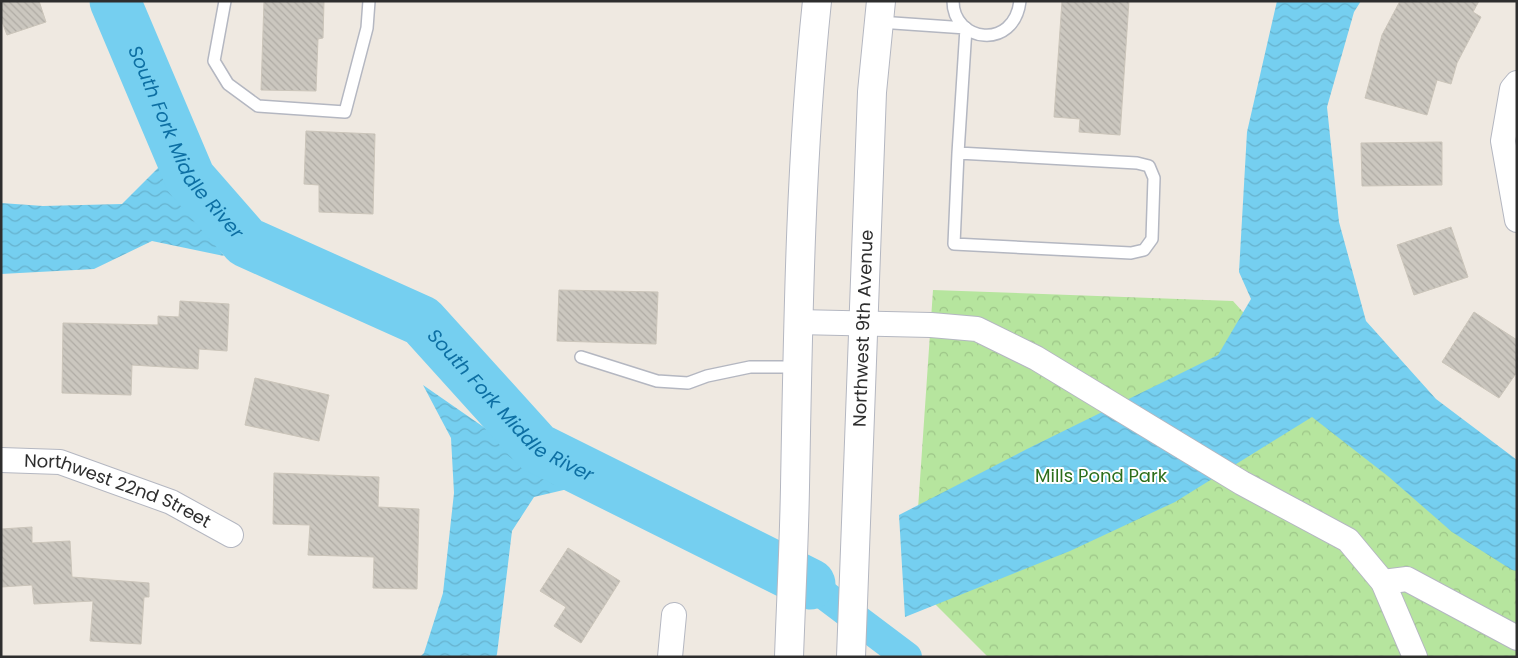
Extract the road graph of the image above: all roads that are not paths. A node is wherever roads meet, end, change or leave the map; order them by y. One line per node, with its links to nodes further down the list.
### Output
1 (224, 1): 2 (lane)
2 (369, 1)
3 (817, 1): 11 (main road)
4 (953, 1): 7 (lane)
5 (1020, 1): 7 (lane)
6 (880, 12): 7 (lane); 12 (main road, Northwest 9th Avenue)
7 (966, 28): 9 (lane)
8 (1517, 83): 10 (street)
9 (958, 153): 9 (lane)
10 (1517, 220)
11 (797, 322): 12 (street); 14 (main road)
12 (863, 324): 17 (street); 22 (main road, Northwest 9th Avenue)
13 (581, 357): 14 (lane)
14 (796, 367): 21 (main road)
15 (1, 460): 16 (street, Northwest 22nd Street)
16 (231, 534)
17 (1383, 582): 19 (street); 23 (street)
18 (674, 616): 20 (street)
19 (1517, 638)
20 (670, 657)
21 (789, 657)
22 (851, 657)
23 (1415, 657)

